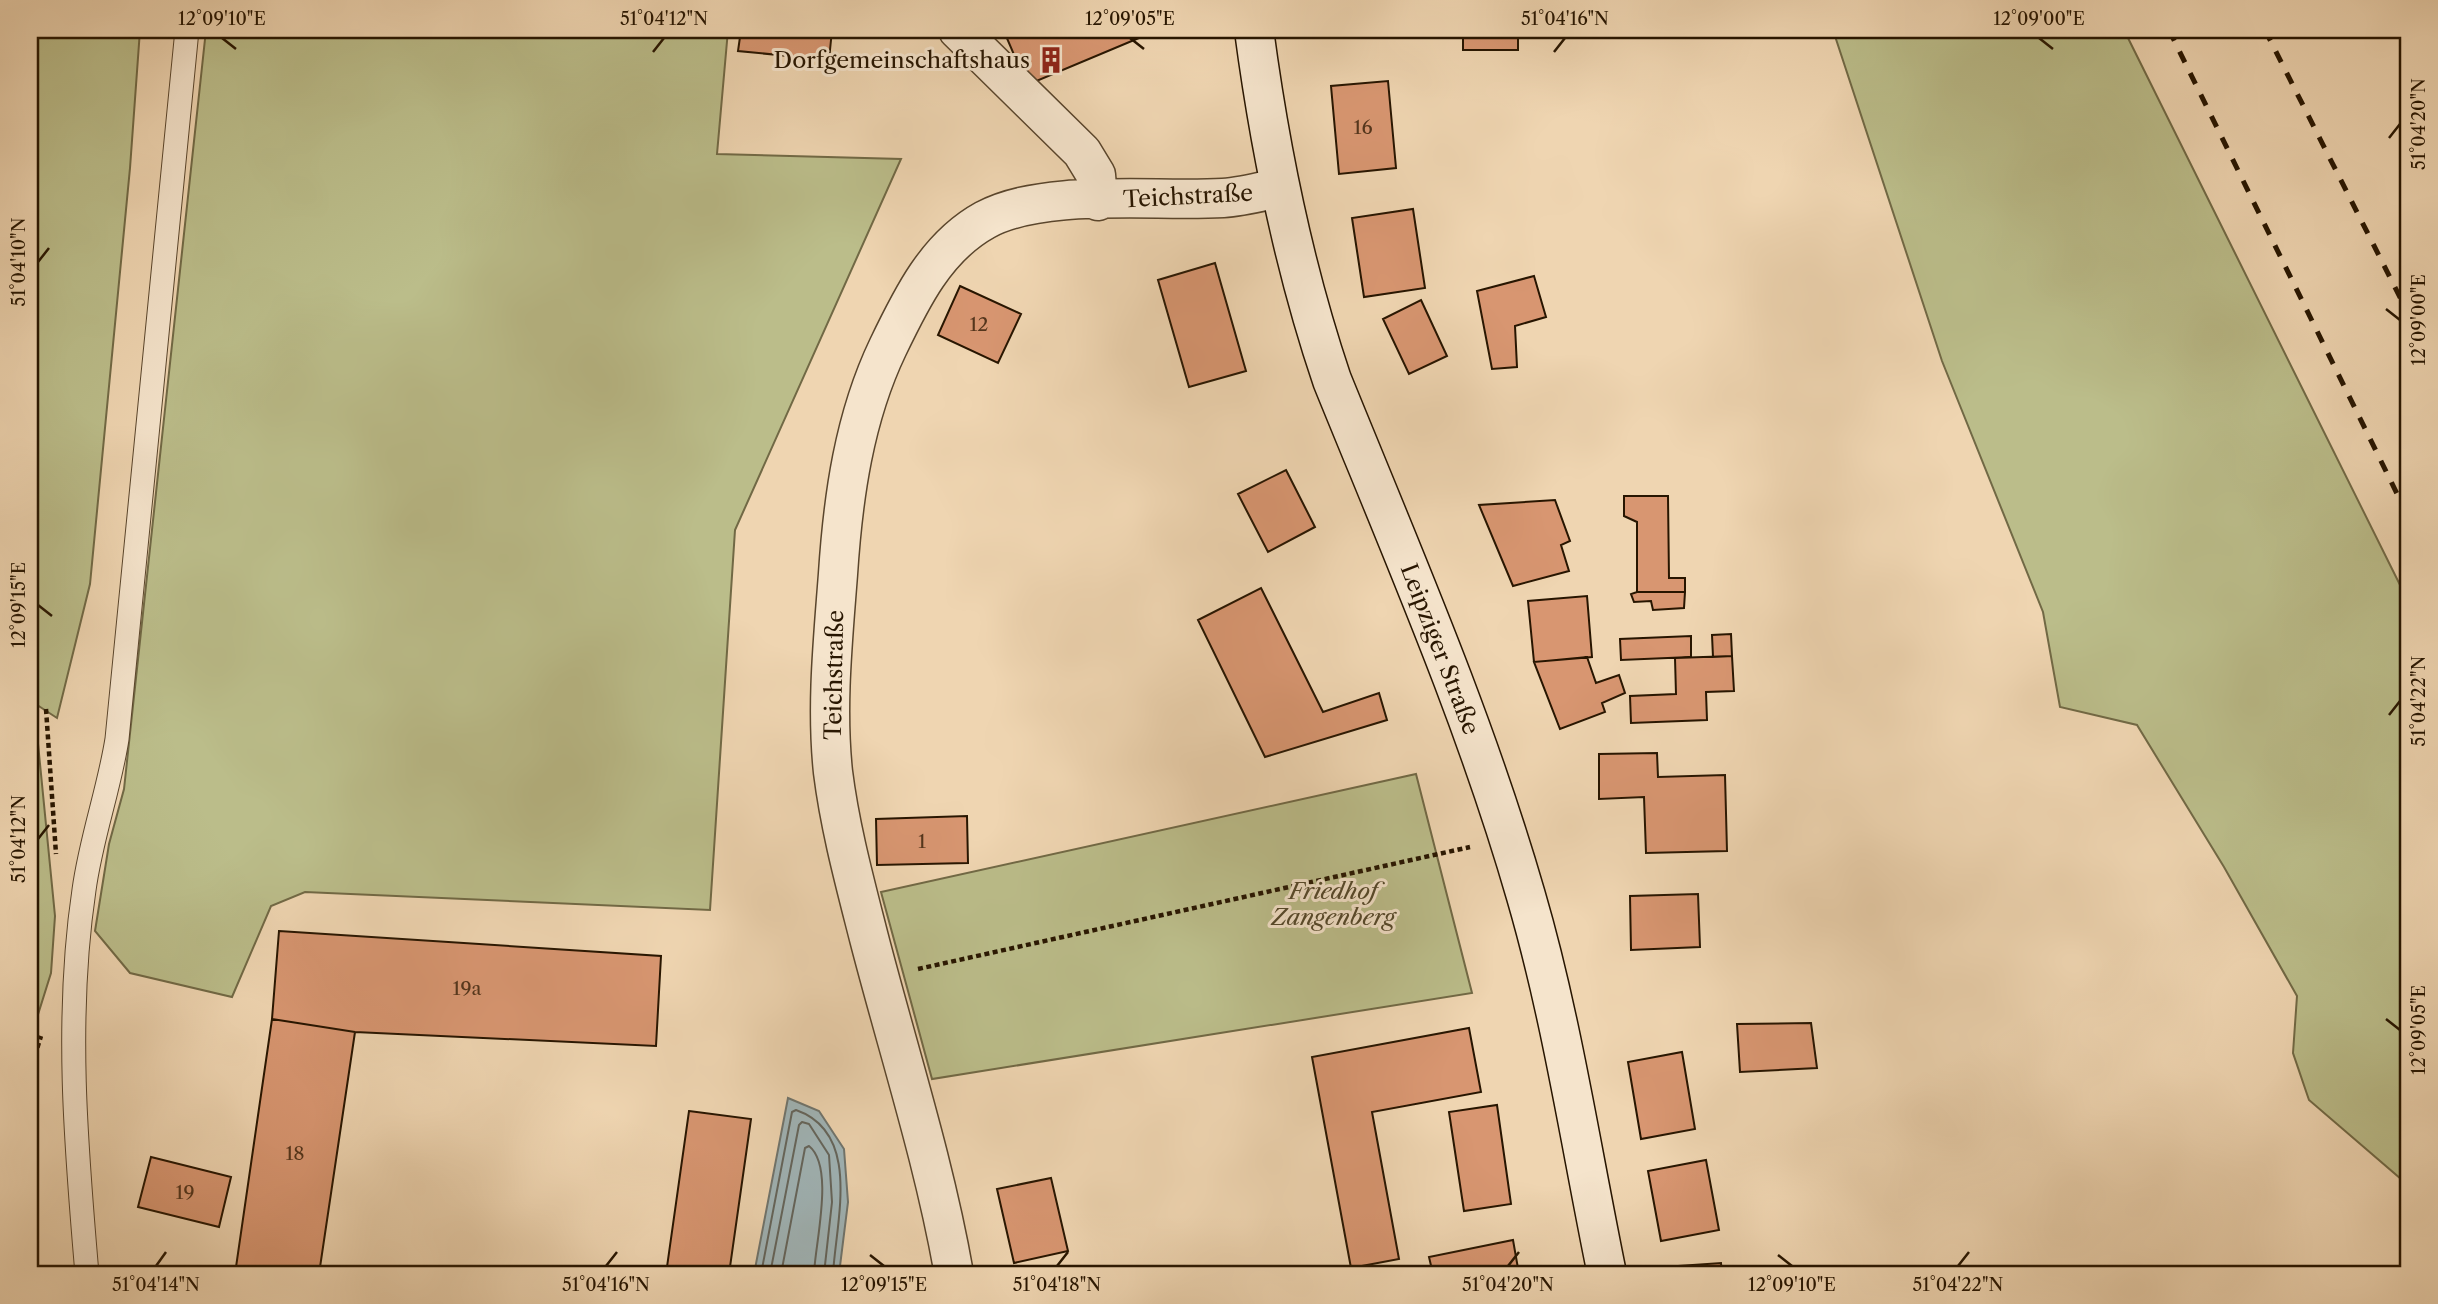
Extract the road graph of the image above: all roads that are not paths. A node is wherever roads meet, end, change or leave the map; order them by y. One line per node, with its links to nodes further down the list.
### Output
1 (187, 30): 6 (lane)
2 (958, 30): 5 (street, Teichstraße)
3 (1254, 30): 4 (street, Leipziger Straße)
4 (1278, 188): 5 (street, Teichstraße); 8 (street, Leipziger Straße)
5 (1098, 201): 7 (street, Teichstraße)
6 (87, 1274)
7 (954, 1274)
8 (1607, 1274)

